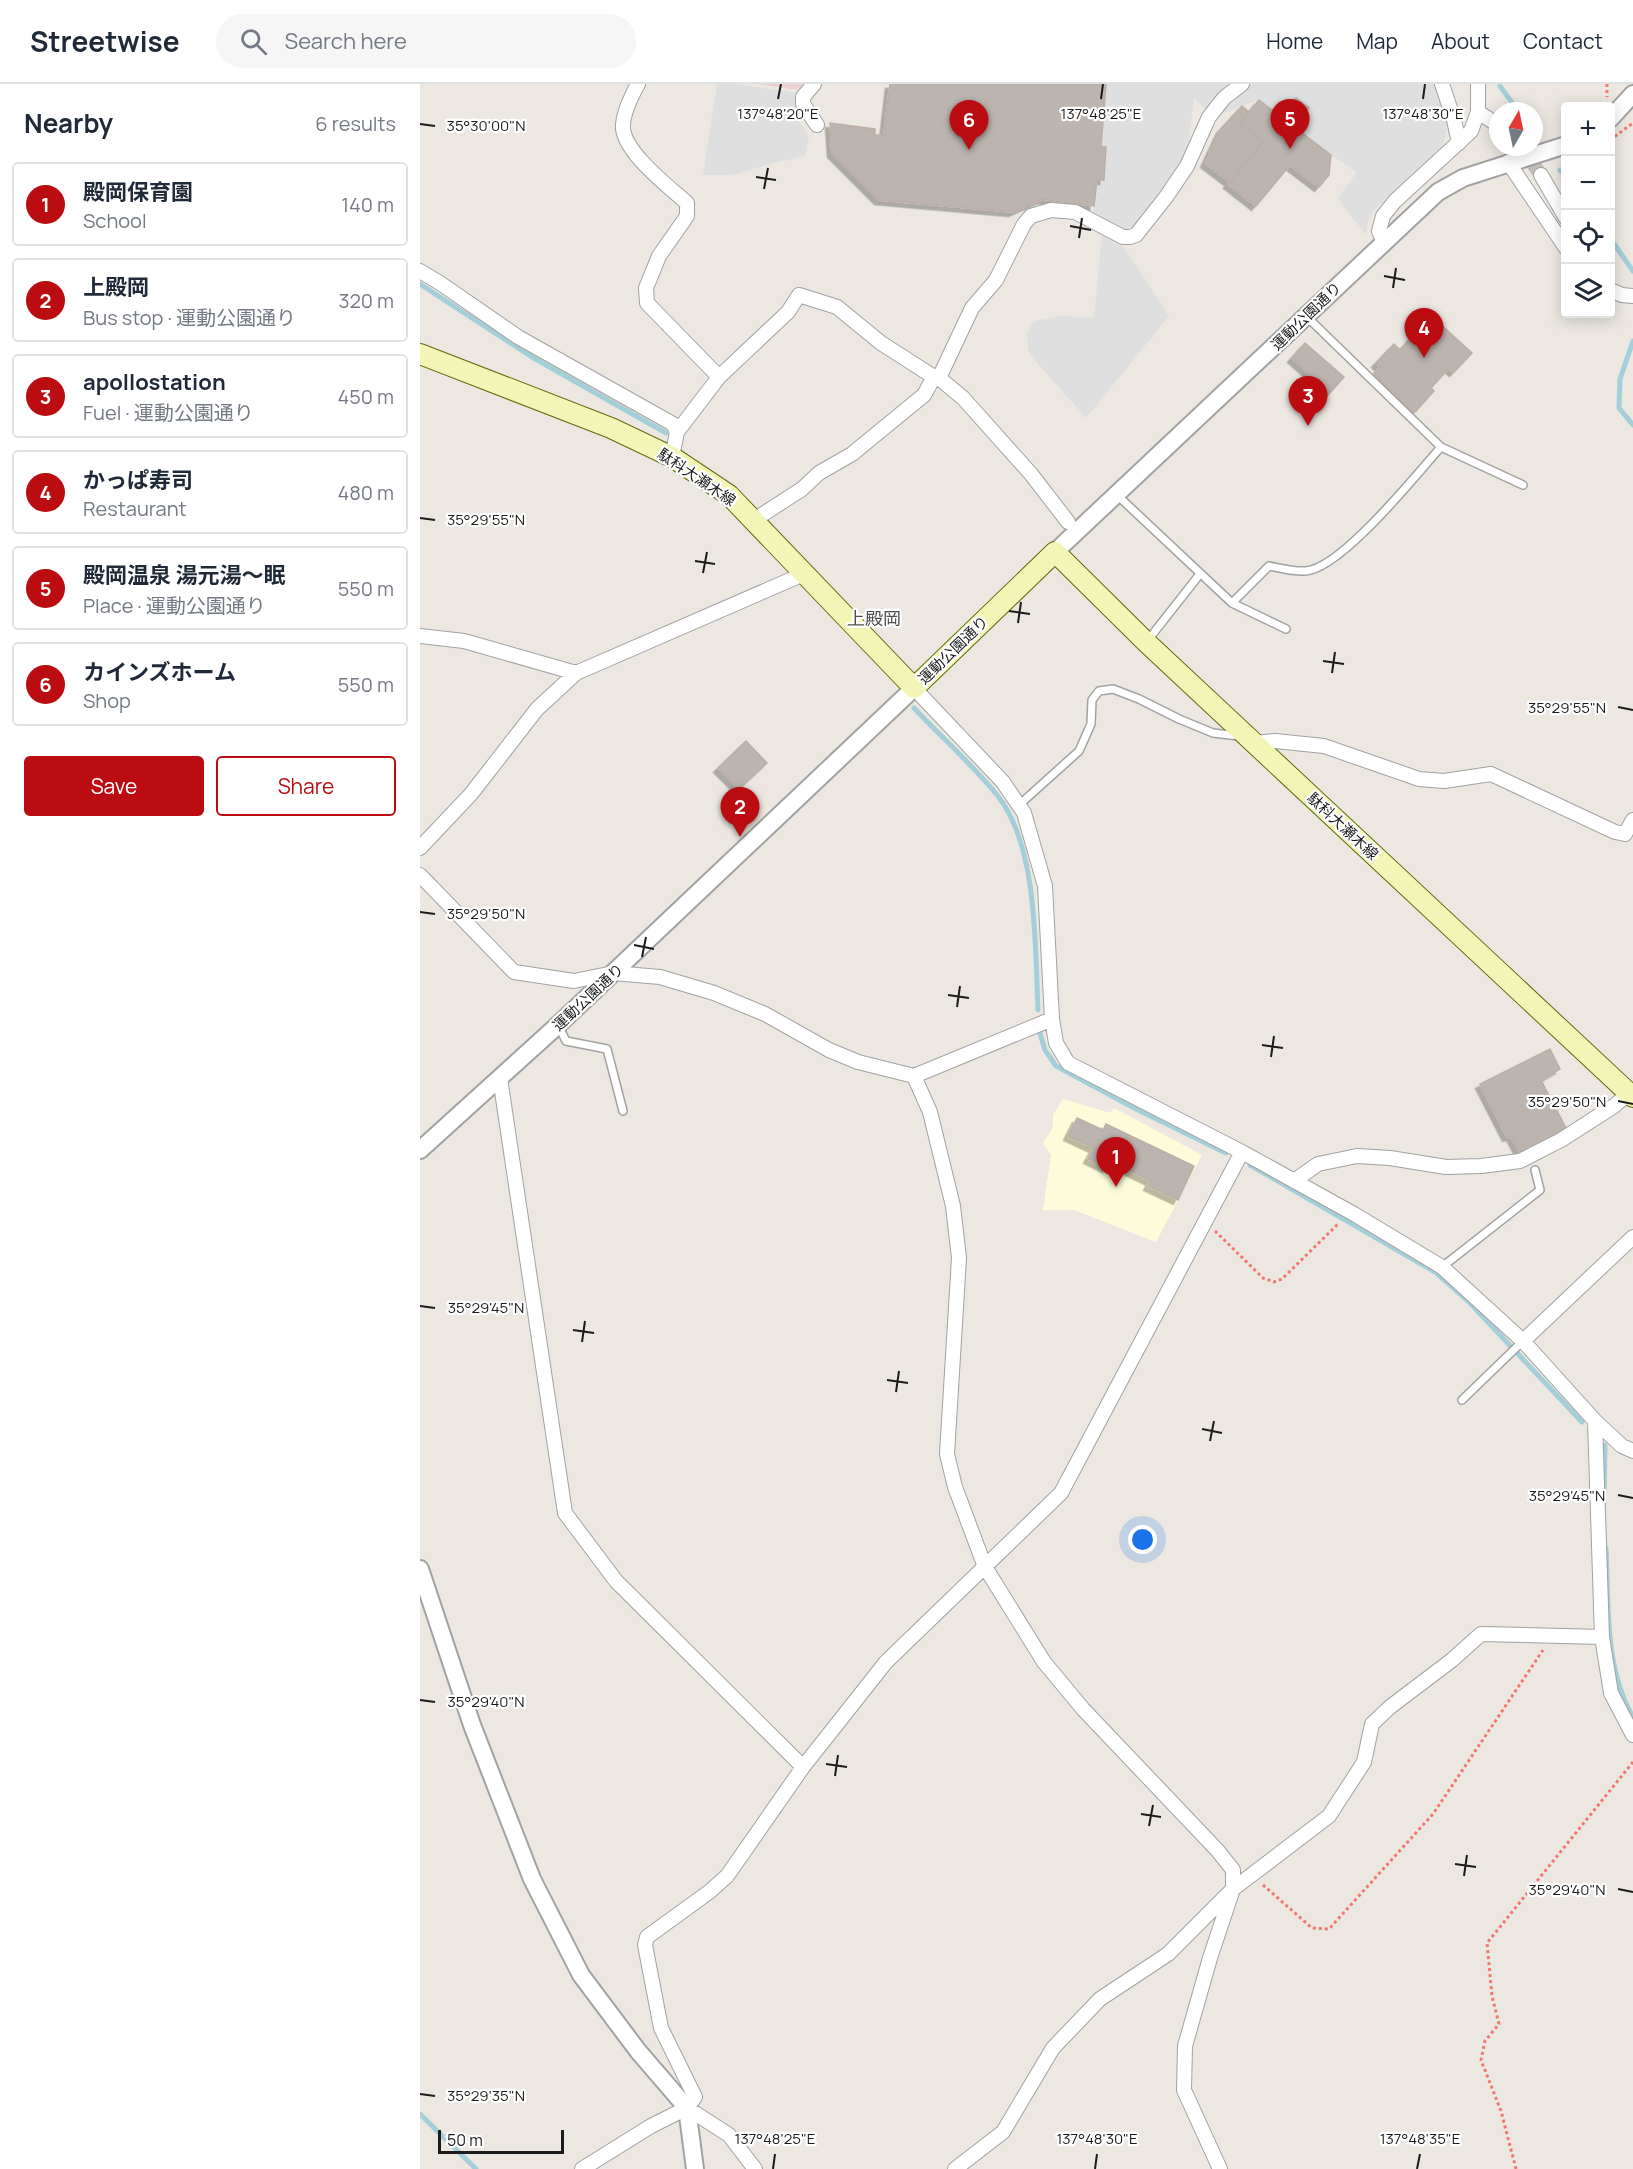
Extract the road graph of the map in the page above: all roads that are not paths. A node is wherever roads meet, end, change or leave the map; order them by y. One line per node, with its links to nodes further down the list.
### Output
1 (638, 84): 21 (street)
2 (814, 84): 10 (street)
3 (1242, 84): 22 (street)
4 (1442, 84): 11 (street)
5 (1478, 84): 7 (street)
6 (1633, 94): 8 (street)
7 (1478, 112): 9 (street); 11 (street)
8 (1615, 114)
9 (1489, 119)
10 (817, 125)
11 (1459, 143): 17 (street)
12 (1561, 146): 13 (street, 運動公園通り)
13 (1508, 162): 16 (street); 17 (street, 運動公園通り)
14 (1541, 175): 15 (street)
15 (1561, 210)
16 (1561, 241)
17 (1384, 242): 19 (street, 運動公園通り)
18 (420, 271): 23 (street)
19 (1306, 316): 24 (lane); 27 (street, 運動公園通り)
20 (420, 354): 25 (main road, 駄科大瀬木線)
21 (719, 377): 22 (street); 23 (street)
22 (937, 378): 28 (street); 29 (street)
23 (677, 432): 25 (street)
24 (1440, 447): 26 (lane); 33 (lane)
25 (672, 457): 28 (main road, 駄科大瀬木線)
26 (1523, 485)
27 (1117, 495): 30 (street, 運動公園通り); 32 (lane)
28 (754, 520): 31 (main road, 駄科大瀬木線)
29 (1068, 522)
30 (1055, 552): 36 (main road, 駄科大瀬木線); 38 (main road, 運動公園通り)
31 (806, 573): 37 (street); 38 (main road, 駄科大瀬木線)
32 (1200, 574): 33 (lane); 36 (lane)
33 (1232, 603): 34 (lane)
34 (1286, 629)
35 (420, 636): 37 (street)
36 (1146, 642): 39 (main road, 駄科大瀬木線)
37 (576, 673): 42 (street)
38 (914, 688): 40 (street); 44 (street, 運動公園通り)
39 (1250, 740): 40 (lane); 41 (street); 49 (main road, 駄科大瀬木線)
40 (1019, 805): 45 (street)
41 (1633, 820)
42 (420, 848)
43 (420, 875): 44 (street)
44 (613, 973): 46 (street, 運動公園通り); 47 (street)
45 (1052, 1018): 47 (street); 52 (street)
46 (558, 1025): 48 (street, 運動公園通り); 50 (lane)
47 (914, 1076): 61 (street)
48 (500, 1078): 51 (street, 運動公園通り); 65 (street)
49 (1631, 1095): 54 (street)
50 (623, 1111)
51 (420, 1150)
52 (1242, 1152): 54 (street); 61 (street)
53 (1535, 1170): 56 (lane)
54 (1294, 1181): 56 (street)
55 (1633, 1237): 57 (street)
56 (1442, 1267): 57 (street)
57 (1521, 1342): 58 (lane); 59 (street)
58 (1462, 1400)
59 (1595, 1421): 60 (street); 63 (street)
60 (1633, 1451)
61 (985, 1567): 65 (street); 66 (street)
62 (420, 1569): 67 (street)
63 (1602, 1637): 64 (street); 66 (street)
64 (1633, 1735)
65 (803, 1767): 67 (street)
66 (1233, 1889): 71 (street); 72 (street)
67 (687, 2108): 68 (street); 69 (street); 70 (street)
68 (582, 2169)
69 (695, 2169)
70 (755, 2169)
71 (956, 2169)
72 (1220, 2169)

